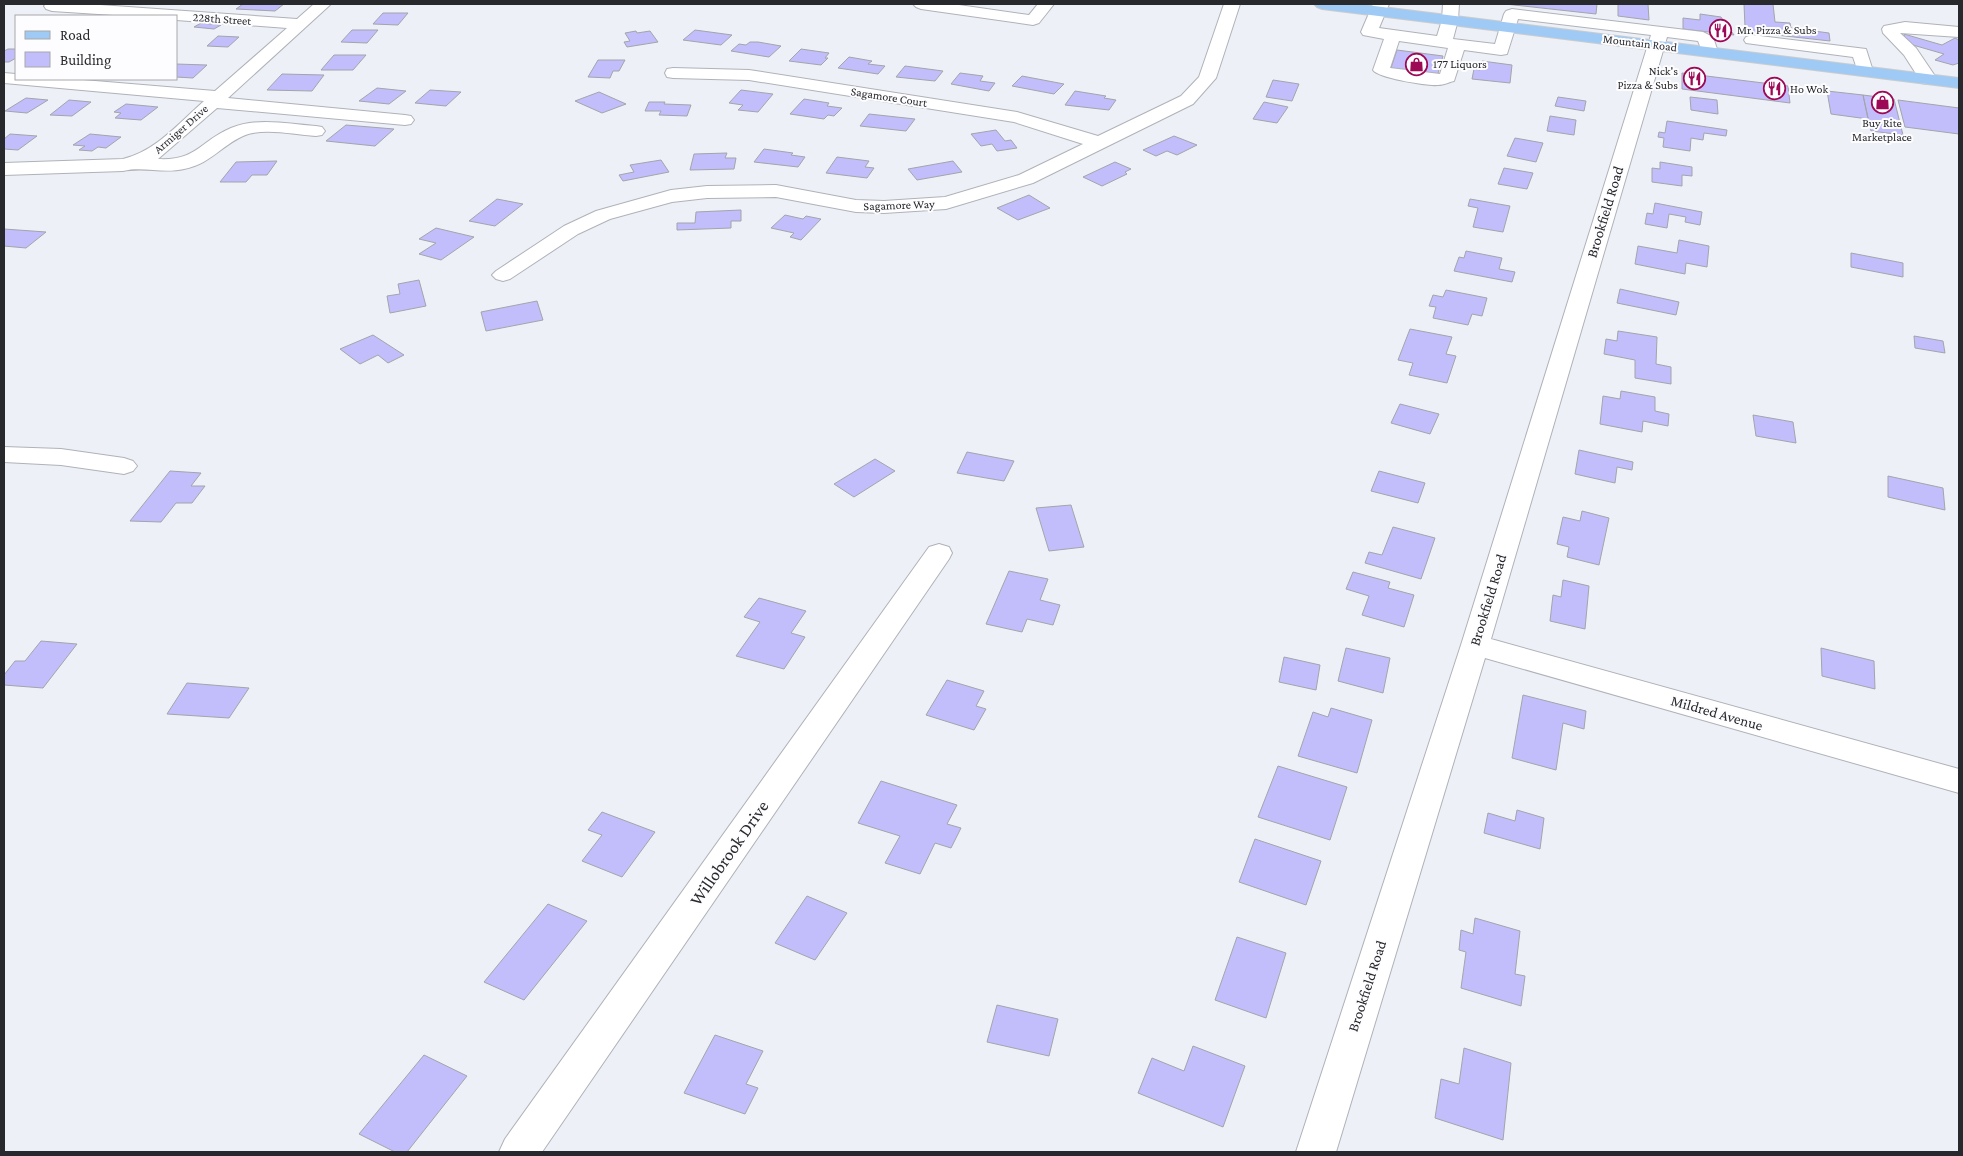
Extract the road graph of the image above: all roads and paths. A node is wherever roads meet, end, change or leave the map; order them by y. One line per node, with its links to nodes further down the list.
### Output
1 (322, 4): 12 (street, Armiger Drive)
2 (921, 4): 3 (street)
3 (1046, 4)
4 (1232, 4): 27 (street, Sagamore Way)
5 (1322, 4): 7 (main road, Mountain Road)
6 (52, 6): 10 (street, 228th Street)
7 (1356, 6): 8 (main road, Mountain Road)
8 (1379, 7): 9 (main road, Mountain Road); 15 (street)
9 (1451, 12): 13 (main road, Mountain Road); 18 (street)
10 (176, 15)
11 (178, 15): 12 (street, 228th Street)
12 (301, 24): 24 (street, Armiger Drive)
13 (1507, 27): 16 (main road, Mountain Road); 18 (street)
14 (1959, 32): 21 (street)
15 (1393, 35): 18 (street); 18 (street)
16 (1656, 38): 19 (main road, Mountain Road); 34 (street, Brookfield Road)
17 (1752, 40): 19 (street)
18 (1450, 43)
19 (1864, 71): 21 (main road, Mountain Road)
20 (673, 74): 27 (street, Sagamore Court)
21 (1928, 79): 23 (main road, Mountain Road)
22 (23, 80): 24 (street)
23 (1959, 83)
24 (215, 100): 25 (street); 28 (street, Armiger Drive)
25 (405, 120)
26 (316, 131): 28 (street)
27 (1100, 143): 30 (street, Sagamore Way)
28 (137, 162): 29 (street, Armiger Drive)
29 (4, 168)
30 (503, 275)
31 (4, 454): 32 (street)
32 (124, 466)
33 (939, 553): 36 (street, Willobrook Drive)
34 (1475, 645): 35 (street, Mildred Avenue); 37 (street, Brookfield Road)
35 (1959, 781)
36 (519, 1152)
37 (1316, 1152)

